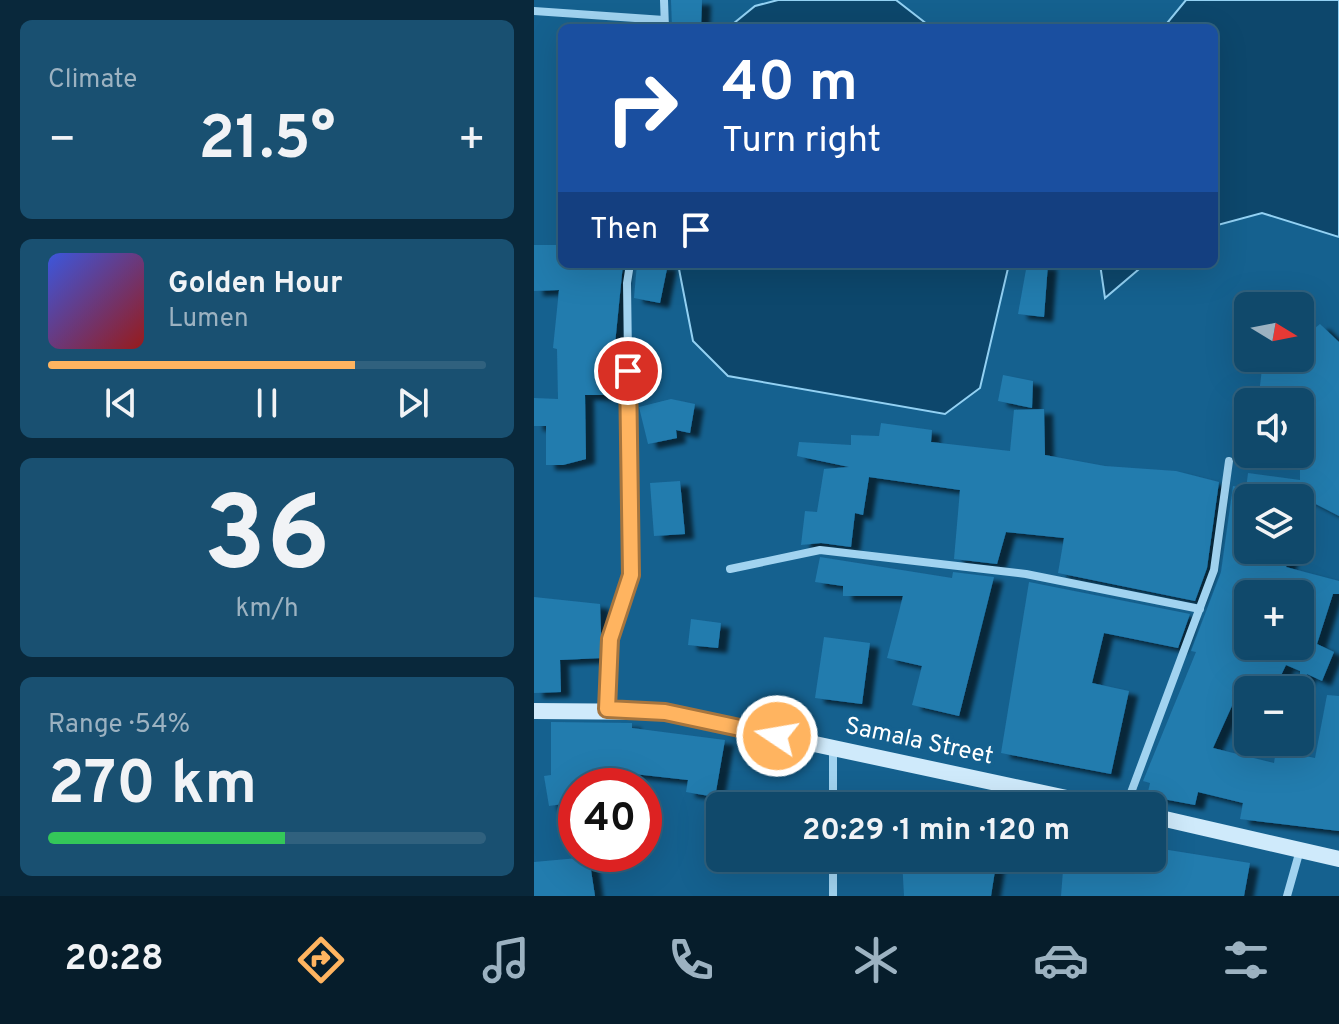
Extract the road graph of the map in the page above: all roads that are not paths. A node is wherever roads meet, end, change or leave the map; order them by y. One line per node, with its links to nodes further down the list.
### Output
1 (664, 0): 3 (street)
2 (534, 11): 3 (street)
3 (664, 24)
4 (629, 268): 8 (street)
5 (1229, 461): 7 (street)
6 (730, 569): 7 (street)
7 (1200, 609): 13 (street)
8 (607, 709): 9 (street, Samala Street); 10 (street, Samala Street)
9 (534, 711)
10 (833, 748): 11 (street); 12 (street, Samala Street)
11 (833, 792)
12 (1039, 792)
13 (1131, 792)
14 (1166, 819): 15 (street)
15 (1300, 850): 16 (street); 19 (street)
16 (1339, 859)
17 (833, 872): 18 (street)
18 (833, 896)
19 (1287, 896)

